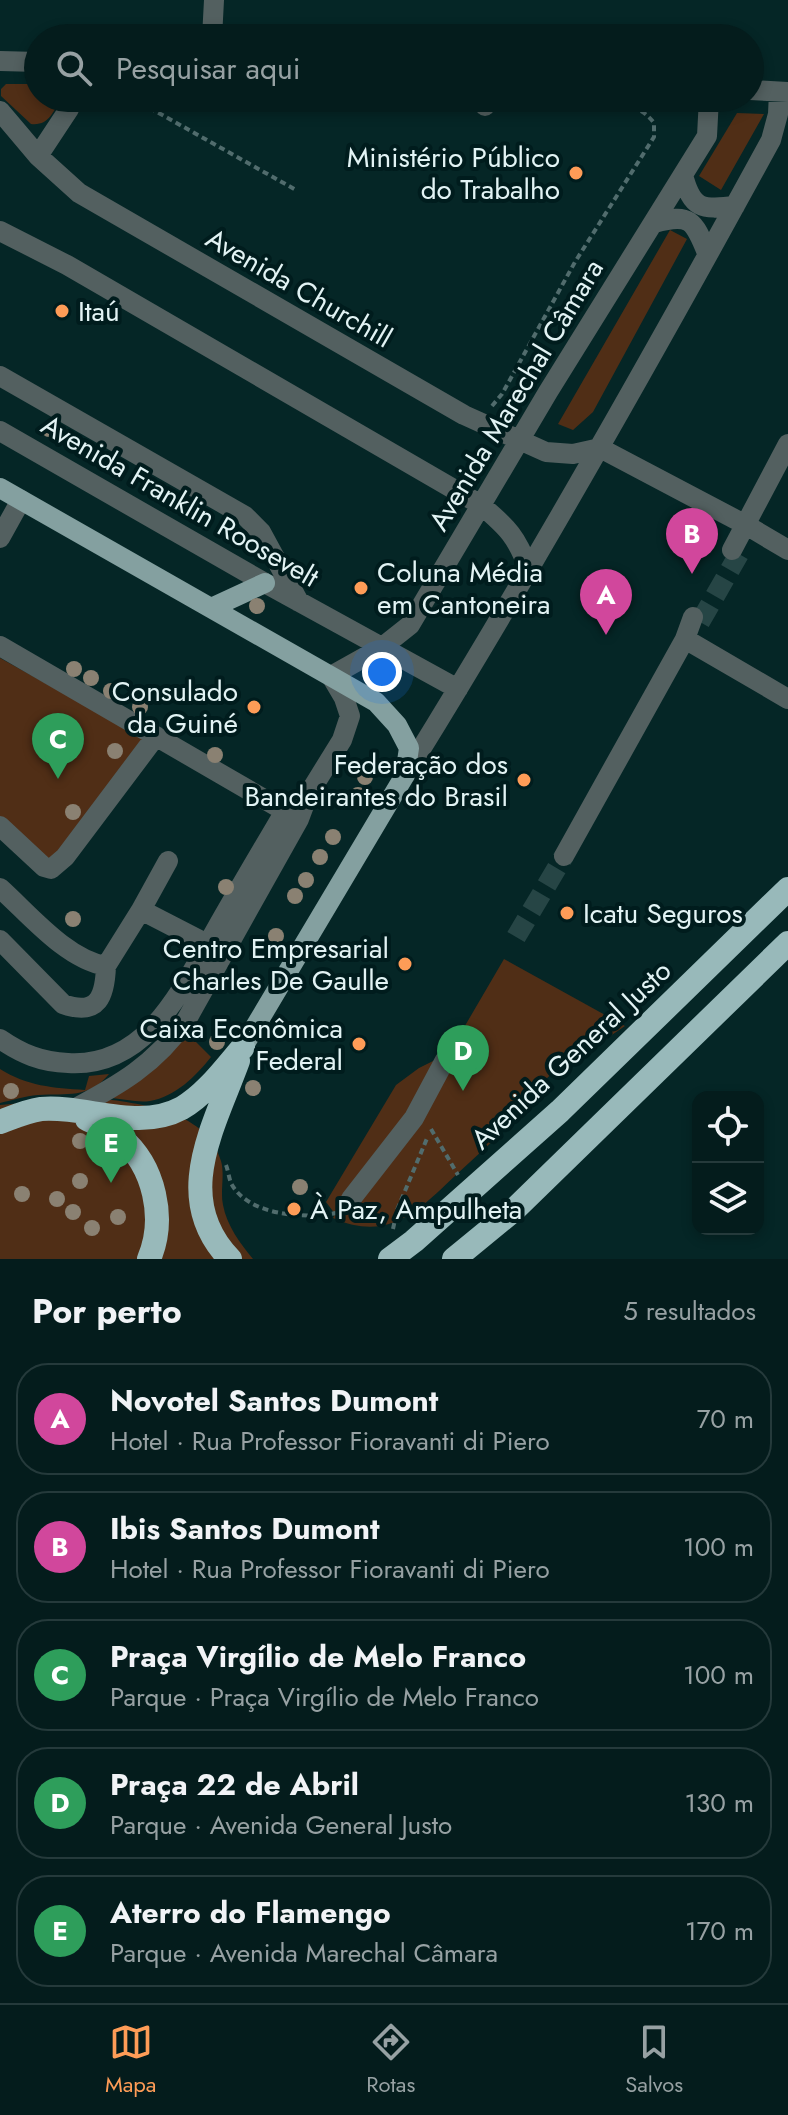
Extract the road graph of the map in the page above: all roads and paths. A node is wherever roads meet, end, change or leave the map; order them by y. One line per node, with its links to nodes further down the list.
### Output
1 (214, 0): 2 (street)
2 (213, 24)
3 (0, 61): 4 (street)
4 (24, 62)
5 (783, 92): 14 (street)
6 (67, 112): 11 (street)
7 (157, 112): 13 (path)
8 (644, 112): 19 (path)
9 (708, 112): 12 (street, Avenida Marechal Câmara)
10 (4, 122): 11 (street, Avenida Churchill)
11 (38, 156): 21 (street, Avenida Churchill)
12 (683, 175): 14 (street); 15 (street, Avenida Marechal Câmara)
13 (296, 190)
14 (735, 206): 17 (street)
15 (654, 223): 17 (street); 21 (street, Avenida Marechal Câmara)
16 (0, 231): 26 (street)
17 (707, 253): 23 (street)
18 (0, 376): 33 (street)
19 (487, 410)
20 (0, 431): 32 (street, Avenida Franklin Roosevelt)
21 (520, 440): 23 (street, Avenida Churchill); 26 (street, Avenida Marechal Câmara)
22 (788, 444): 27 (street)
23 (600, 448): 27 (street); 31 (street)
24 (0, 488): 25 (main road)
25 (21, 500): 28 (street); 34 (main road)
26 (481, 505): 31 (street); 38 (street, Avenida Marechal Câmara)
27 (750, 527): 29 (street); 30 (street)
28 (0, 538)
29 (788, 550)
30 (736, 552)
31 (529, 570): 40 (street)
32 (265, 583): 33 (street, Avenida Franklin Roosevelt); 34 (main road)
33 (299, 602): 38 (street, Avenida Franklin Roosevelt)
34 (211, 608): 39 (main road)
35 (696, 619): 36 (street)
36 (685, 639): 41 (street); 46 (street)
37 (0, 646): 42 (street)
38 (381, 648): 39 (street, Avenida Marechal Câmara); 40 (street, Avenida Franklin Roosevelt)
39 (331, 676): 43 (main road); 44 (street)
40 (458, 689): 43 (street)
41 (788, 699)
42 (156, 736): 44 (street); 45 (street)
43 (405, 775): 56 (main road)
44 (292, 815): 53 (street); 58 (street)
45 (0, 826)
46 (564, 856)
47 (168, 861): 50 (street)
48 (0, 888): 54 (street)
49 (788, 889): 61 (highway, Avenida General Justo)
50 (141, 910): 53 (street); 54 (street)
51 (0, 940): 54 (street)
52 (788, 943): 63 (highway)
53 (207, 944): 55 (street)
54 (106, 966)
55 (0, 1039)
56 (243, 1047): 58 (highway); 66 (highway)
57 (445, 1060): 62 (street)
58 (70, 1111): 59 (highway); 65 (highway)
59 (0, 1122)
60 (232, 1185): 62 (path)
61 (469, 1193): 64 (path); 67 (highway, Avenida General Justo)
62 (351, 1199)
63 (515, 1209): 68 (highway); 69 (highway)
64 (392, 1234)
65 (149, 1259)
66 (230, 1259)
67 (390, 1259)
68 (454, 1259)
69 (477, 1259)

